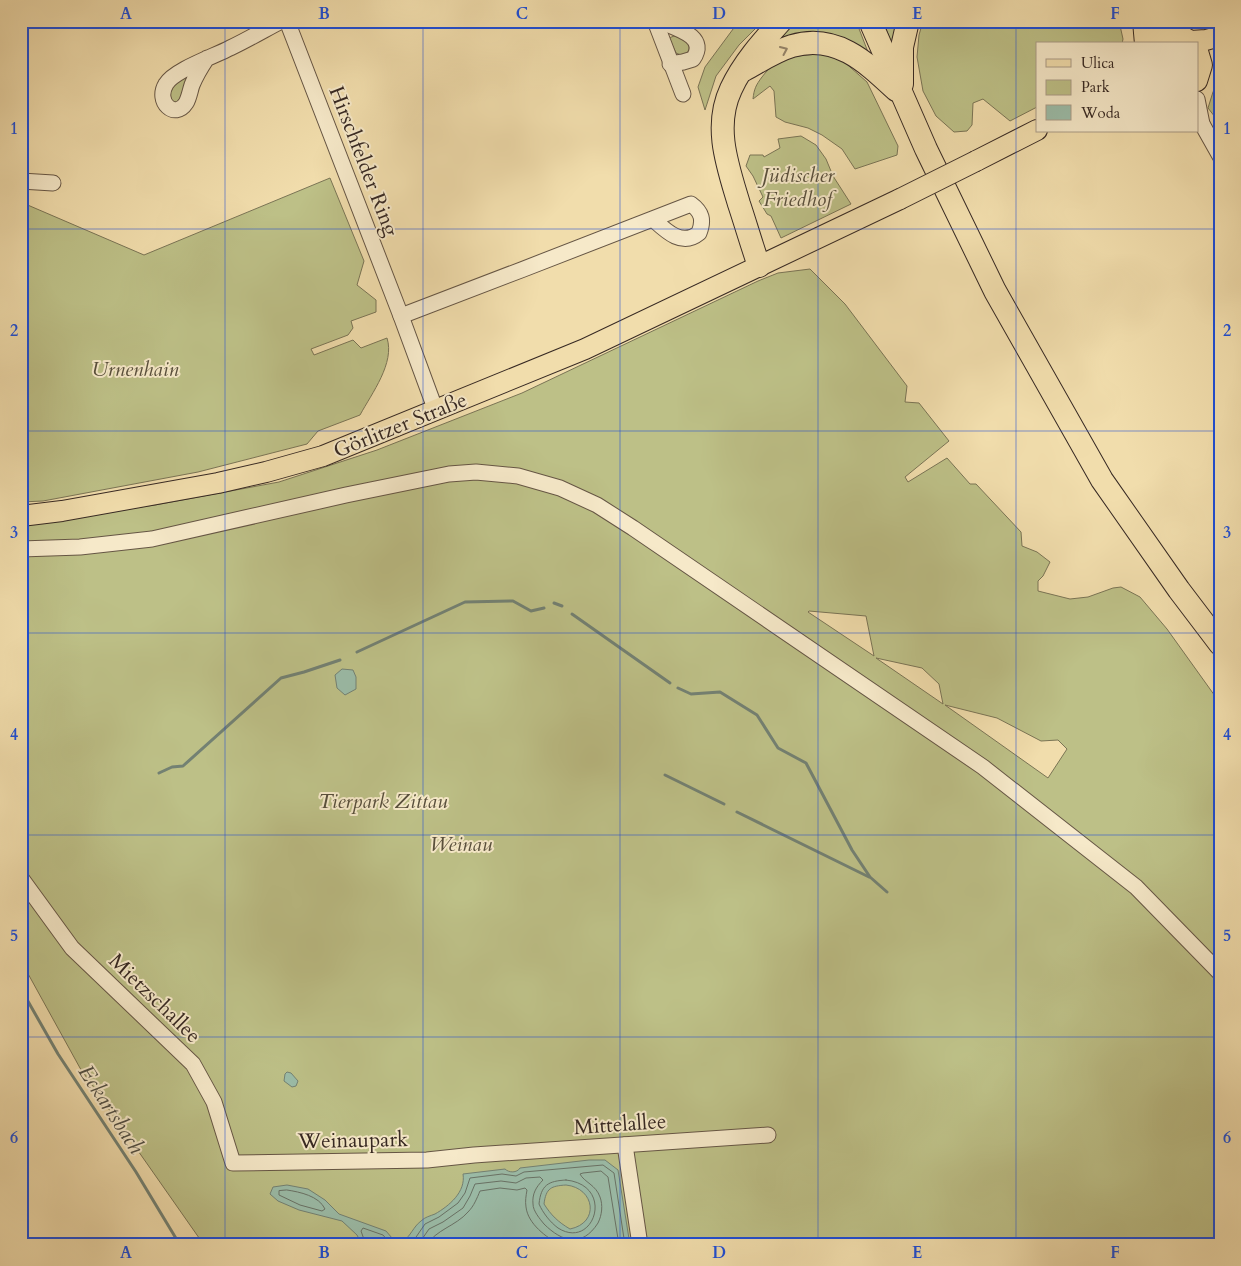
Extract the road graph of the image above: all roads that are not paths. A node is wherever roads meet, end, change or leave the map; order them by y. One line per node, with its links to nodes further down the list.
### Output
1 (281, 21): 16 (street)
2 (287, 21): 29 (street, Hirschfelder Ring)
3 (655, 21): 17 (street)
4 (659, 21): 17 (street)
5 (781, 21): 18 (highway)
6 (870, 21): 20 (highway)
7 (908, 21): 20 (highway)
8 (1144, 21): 10 (highway)
9 (1220, 36): 13 (main road)
10 (1147, 42)
11 (1150, 42): 12 (main road)
12 (1171, 42)
13 (1198, 43)
14 (1220, 47): 15 (main road)
15 (1198, 48)
16 (207, 58)
17 (670, 64): 19 (street)
18 (741, 72): 20 (highway, one-way to 20); 28 (highway)
19 (683, 94)
20 (902, 95): 33 (highway)
21 (1198, 106): 22 (street)
22 (1200, 122): 24 (street)
23 (1036, 131): 28 (main road, Görlitzer Straße, bridge)
24 (1218, 146)
25 (21, 181): 26 (street)
26 (53, 183)
27 (653, 219): 29 (street)
28 (759, 266): 30 (main road, Görlitzer Straße)
29 (401, 316): 30 (street, Hirschfelder Ring)
30 (436, 410): 31 (main road, Görlitzer Straße)
31 (21, 516)
32 (21, 548): 35 (street)
33 (1220, 644)
34 (21, 878): 39 (street, Mietzschallee)
35 (1220, 973)
36 (768, 1135): 37 (street, Mittelallee)
37 (625, 1145): 38 (street, Mittelallee); 40 (street)
38 (474, 1155): 39 (street, Weinaupark)
39 (232, 1163)
40 (640, 1245)

